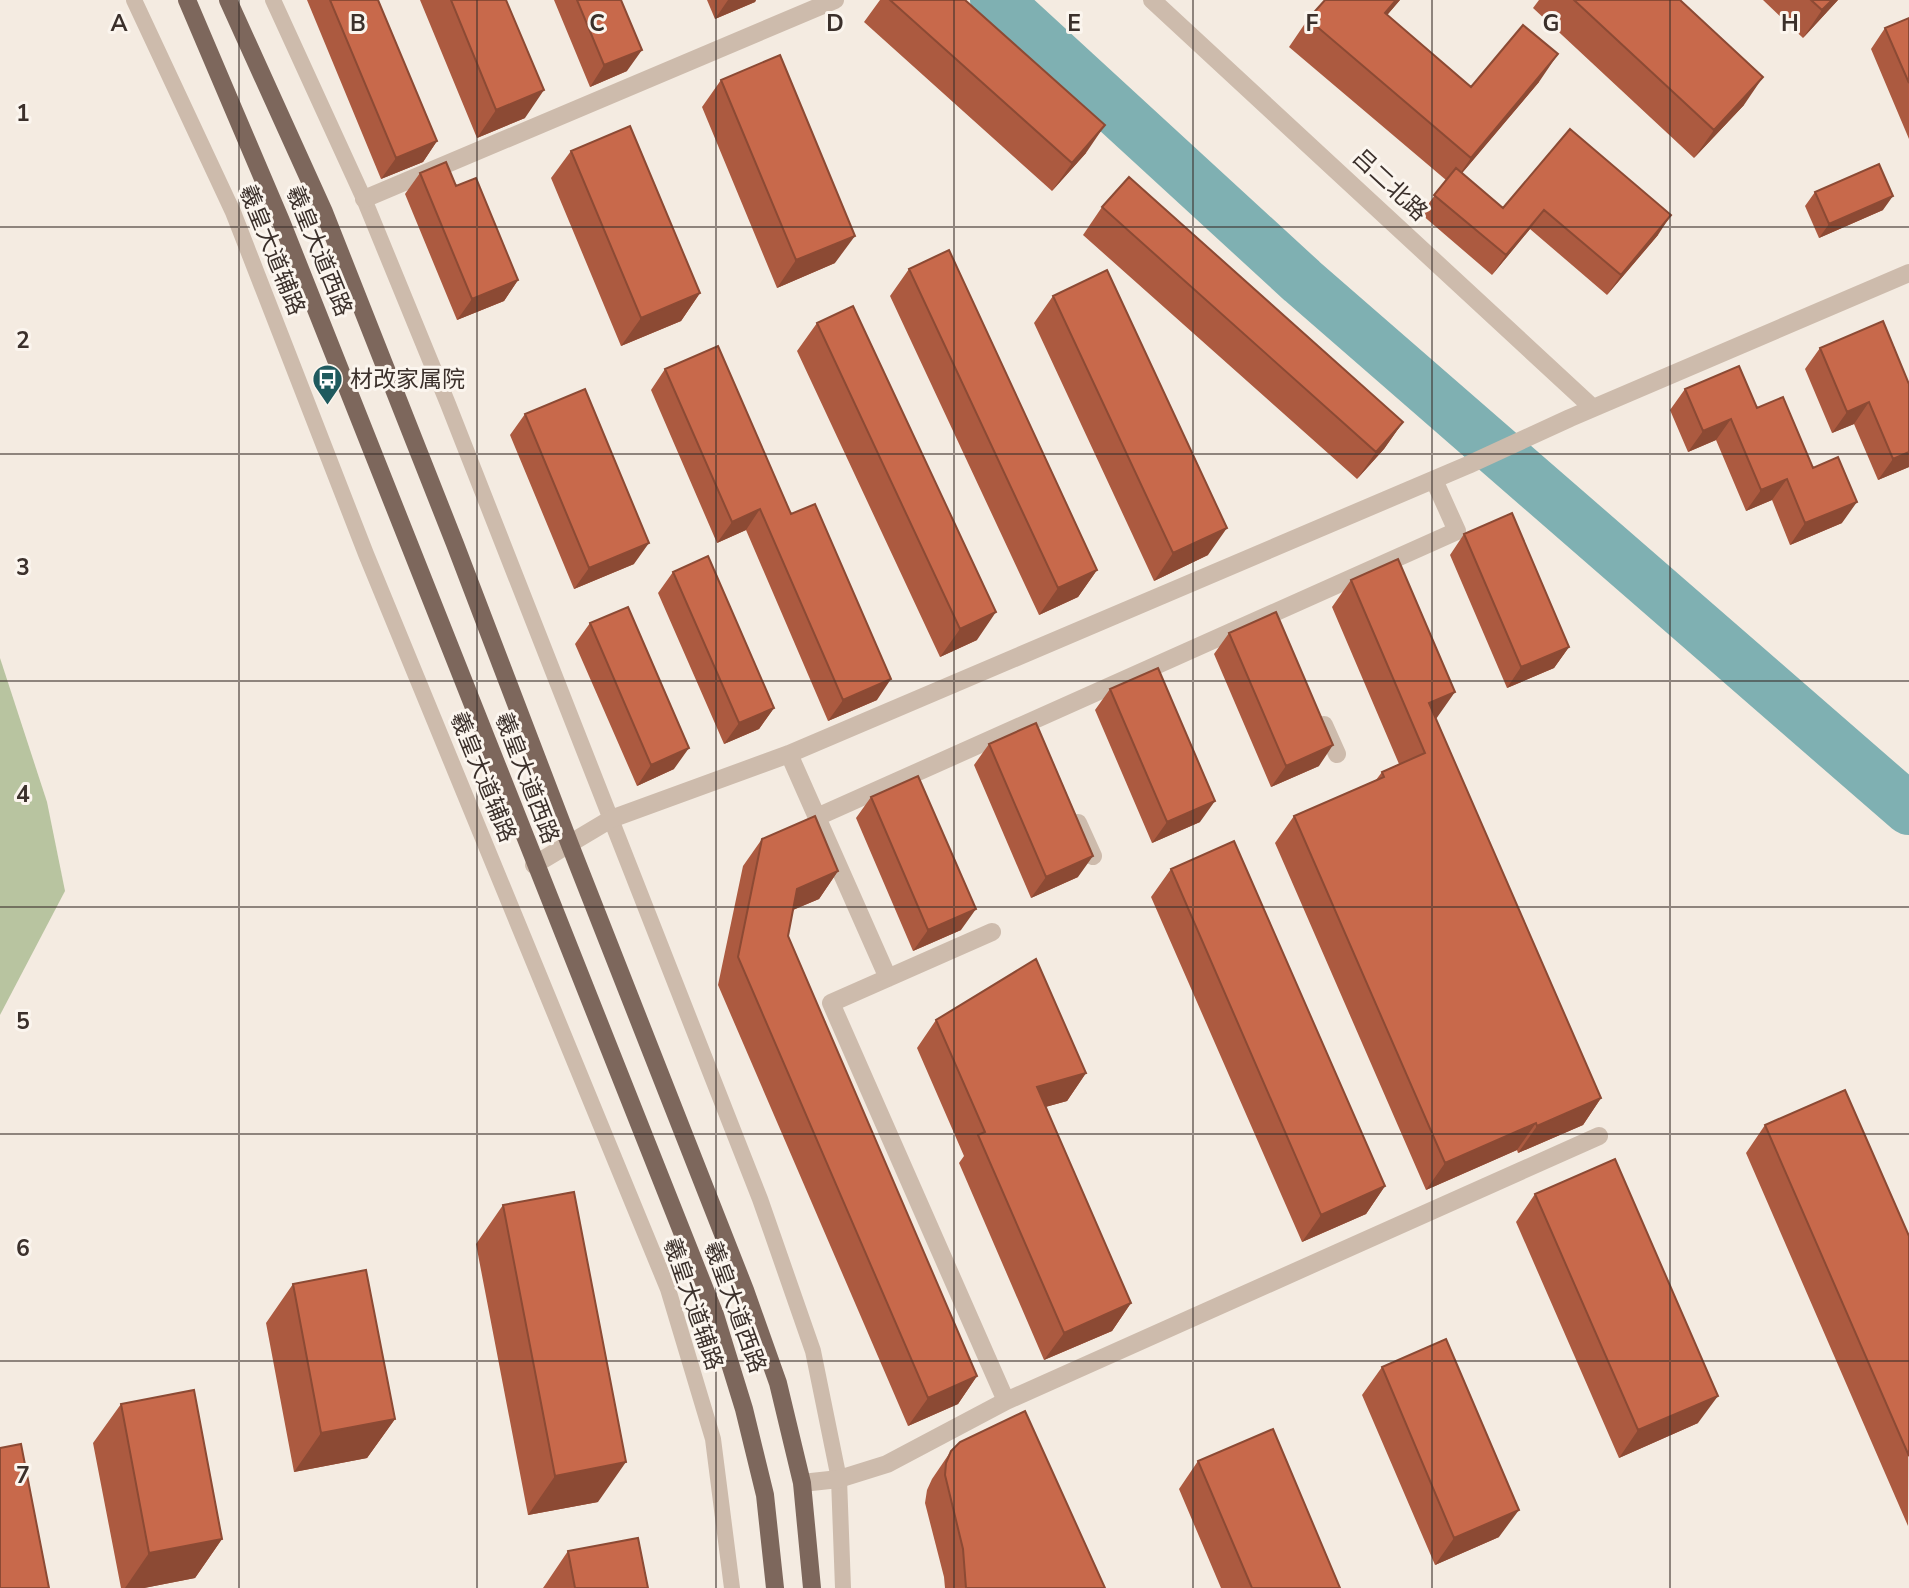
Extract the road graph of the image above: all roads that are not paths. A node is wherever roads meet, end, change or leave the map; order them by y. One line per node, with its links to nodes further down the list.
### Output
1 (134, 0): 26 (lane, 羲皇大道辅路)
2 (187, 0): 19 (main road, 羲皇大道西路)
3 (228, 0): 17 (main road, 羲皇大道西路)
4 (273, 0): 7 (lane)
5 (835, 0): 7 (street)
6 (1152, 0): 9 (street, 吕二北路)
7 (364, 199): 16 (lane)
8 (1909, 272): 9 (street)
9 (1593, 408): 10 (street)
10 (1434, 480): 12 (street); 15 (street)
11 (1316, 707): 13 (street)
12 (789, 754): 15 (street); 16 (street)
13 (1337, 754)
14 (1071, 807): 18 (street)
15 (817, 817): 21 (street)
16 (611, 819): 17 (street); 24 (lane)
17 (570, 845): 19 (street); 25 (main road, 羲皇大道西路)
18 (1093, 856)
19 (534, 865): 27 (main road, 羲皇大道西路)
20 (992, 932): 21 (street)
21 (888, 978): 23 (street)
22 (1599, 1136): 23 (street)
23 (1006, 1401): 24 (street)
24 (839, 1479): 25 (street); 29 (lane)
25 (803, 1483): 28 (main road, 羲皇大道西路)
26 (732, 1588)
27 (775, 1588)
28 (812, 1588)
29 (843, 1588)

